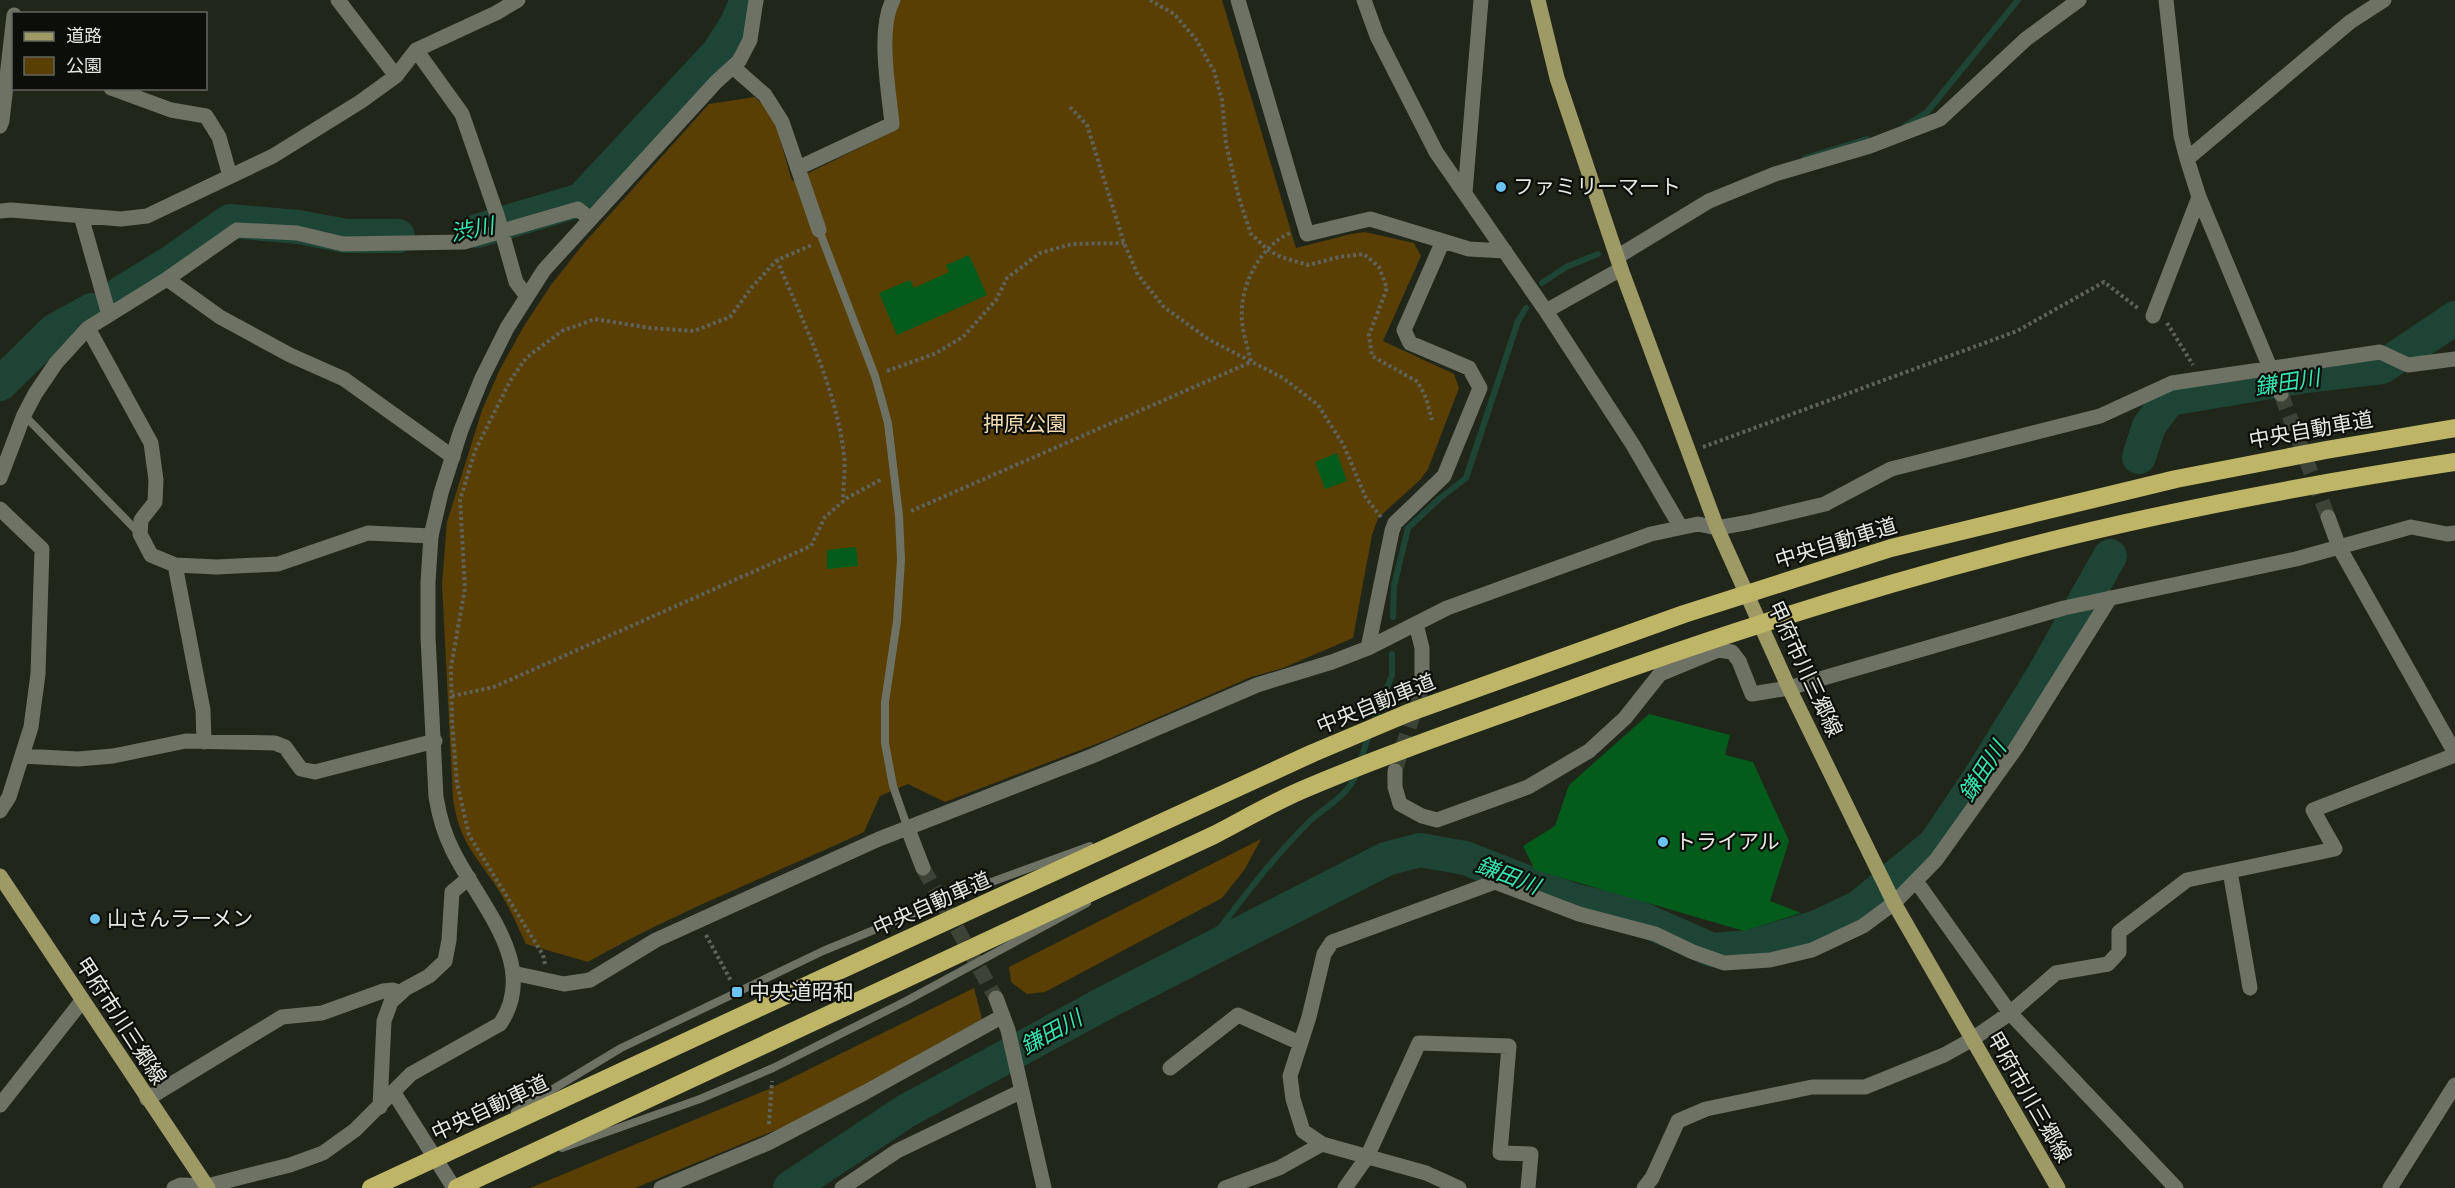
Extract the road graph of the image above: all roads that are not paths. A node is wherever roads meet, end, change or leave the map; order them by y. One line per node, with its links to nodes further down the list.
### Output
1 (338, 0): 15 (street)
2 (518, 0): 13 (street)
3 (756, 0): 14 (street)
4 (893, 0): 20 (street)
5 (1238, 0): 29 (street)
6 (1364, 0): 22 (street)
7 (1481, 0): 22 (street)
8 (1538, 0): 31 (main road, 甲府市川三郷線)
9 (2079, 0): 31 (street)
10 (2166, 0): 19 (street)
11 (2384, 0): 19 (street)
12 (12, 47): 16 (street)
13 (416, 50): 15 (street); 27 (street)
14 (733, 67): 20 (street); 26 (street)
15 (396, 76): 21 (street)
16 (10, 80): 18 (street)
17 (116, 90): 21 (street)
18 (0, 126)
19 (2187, 159): 23 (street)
20 (798, 168): 28 (street)
21 (230, 176): 25 (street)
22 (1465, 193): 30 (street)
23 (2199, 198): 36 (street); 39 (street)
24 (0, 211): 25 (street)
25 (81, 216): 35 (street)
26 (590, 219): 27 (street); 33 (street)
27 (499, 226): 32 (street); 33 (street)
28 (822, 235): 67 (lane)
29 (1443, 241): 30 (street); 57 (street)
30 (1504, 251): 34 (street)
31 (1619, 263): 34 (street); 49 (main road, 甲府市川三郷線)
32 (167, 279): 35 (street); 43 (street)
33 (526, 295): 43 (street)
34 (1546, 311): 48 (street)
35 (109, 315): 37 (street)
36 (2153, 316)
37 (88, 328): 41 (street); 51 (street)
38 (2455, 360): 39 (street)
39 (2269, 368): 40 (street); 49 (street)
40 (2281, 394)
41 (24, 415): 45 (street); 51 (lane)
42 (2455, 428): 65 (highway, 中央自動車道)
43 (453, 457): 52 (street)
44 (2455, 462): 64 (highway)
45 (0, 478)
46 (0, 509): 63 (street)
47 (2328, 517): 53 (street)
48 (1680, 526): 49 (street); 56 (street)
49 (1717, 528): 59 (main road, 甲府市川三郷線)
50 (2455, 533): 53 (street)
51 (140, 534): 54 (street)
52 (431, 536): 54 (street); 60 (street)
53 (2339, 547): 55 (street); 62 (street)
54 (176, 565): 61 (street)
55 (2110, 598): 59 (street); 73 (street)
56 (1416, 624): 57 (street); 58 (street)
57 (1368, 648): 67 (street)
58 (1422, 688)
59 (1789, 688): 64 (street); 74 (main road, 甲府市川三郷線)
60 (435, 741): 61 (street); 72 (street)
61 (204, 742): 63 (street)
62 (2455, 754): 70 (street)
63 (22, 756): 66 (street)
64 (1394, 763): 68 (highway)
65 (1201, 806): 92 (highway, 中央自動車道); 92 (lane)
66 (0, 811)
67 (908, 829): 69 (street); 75 (street)
68 (1214, 835): 94 (highway); 94 (lane)
69 (923, 868)
70 (2230, 871): 76 (street); 80 (street)
71 (0, 876): 79 (main road, 甲府市川三郷線)
72 (469, 878): 75 (street); 77 (street)
73 (1916, 881): 74 (street); 80 (street)
74 (1894, 903): 82 (main road, 甲府市川三郷線); 83 (street)
75 (513, 973): 87 (street)
76 (2250, 988)
77 (400, 993): 88 (street); 90 (street)
78 (996, 998): 81 (street)
79 (82, 1001): 88 (main road, 甲府市川三郷線); 89 (street)
80 (2010, 1013): 82 (street); 109 (street)
81 (1005, 1023): 86 (street); 100 (street)
82 (1971, 1040): 107 (street); 108 (main road, 甲府市川三郷線)
83 (1300, 1043): 84 (street); 91 (street)
84 (1170, 1068)
85 (2455, 1084): 110 (street)
86 (1021, 1086): 101 (street); 102 (street)
87 (394, 1093): 90 (street); 99 (street)
88 (147, 1099): 96 (main road, 甲府市川三郷線)
89 (0, 1105)
90 (380, 1107): 96 (street)
91 (1322, 1144): 93 (street); 103 (street)
92 (459, 1147): 98 (highway, 中央自動車道)
93 (1367, 1157): 95 (street); 104 (street); 106 (street)
94 (477, 1178): 99 (highway)
95 (1432, 1183): 105 (street)
96 (208, 1187): 97 (street)
97 (174, 1188)
98 (371, 1188)
99 (455, 1188)
100 (661, 1188)
101 (842, 1188)
102 (1044, 1188)
103 (1225, 1188)
104 (1346, 1188)
105 (1460, 1188)
106 (1528, 1188)
107 (1644, 1188)
108 (2058, 1188)
109 (2176, 1188)
110 (2390, 1188)

